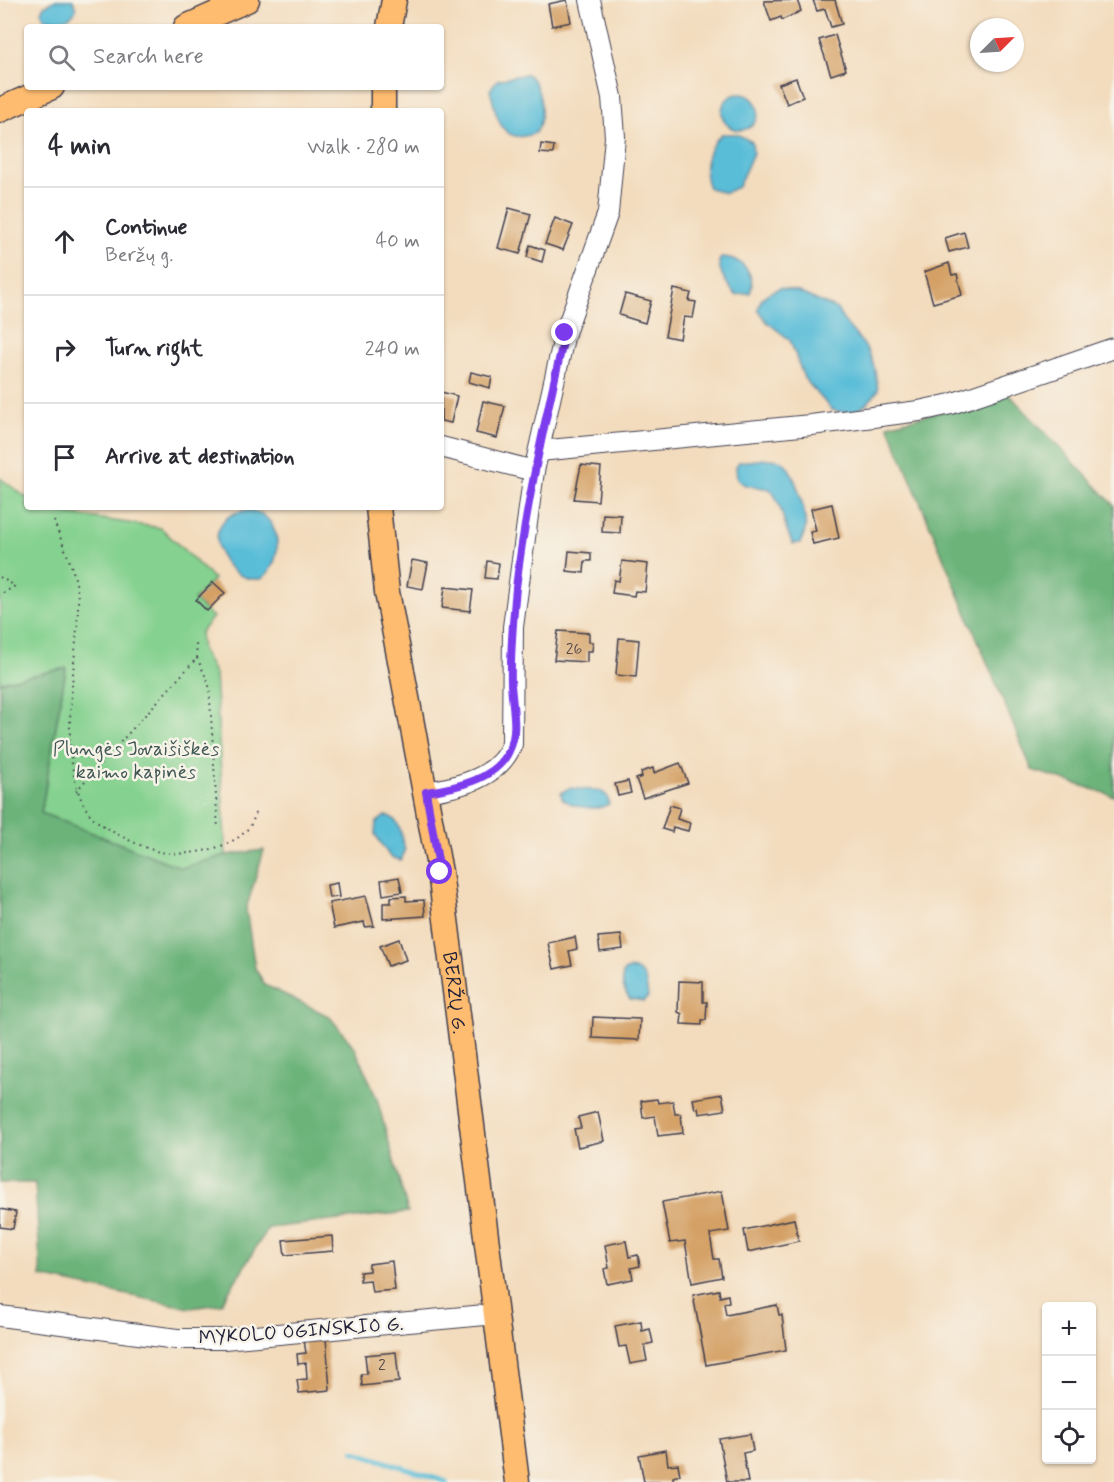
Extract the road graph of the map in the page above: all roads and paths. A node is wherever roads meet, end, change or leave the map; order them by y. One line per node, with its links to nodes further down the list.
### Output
1 (378, 0): 6 (main road)
2 (394, 0): 7 (main road)
3 (590, 0): 14 (street)
4 (244, 1): 5 (main road)
5 (193, 24)
6 (381, 24)
7 (390, 24)
8 (45, 90): 11 (main road)
9 (383, 90): 10 (main road)
10 (383, 108)
11 (0, 110)
12 (1114, 348): 14 (street)
13 (444, 448): 15 (street)
14 (539, 451): 15 (street)
15 (534, 471): 23 (street)
16 (378, 510): 23 (main road, BERŽŲ G.)
17 (54, 521): 22 (path)
18 (0, 577): 19 (path)
19 (0, 595)
20 (196, 644): 21 (path)
21 (197, 658): 22 (path); 25 (path)
22 (76, 791): 24 (path)
23 (426, 792): 26 (main road, BERŽŲ G.)
24 (255, 812)
25 (218, 829)
26 (496, 1314): 27 (street, MYKOLO OGINSKIO G.); 28 (main road, BERŽŲ G.)
27 (0, 1316)
28 (517, 1482)

